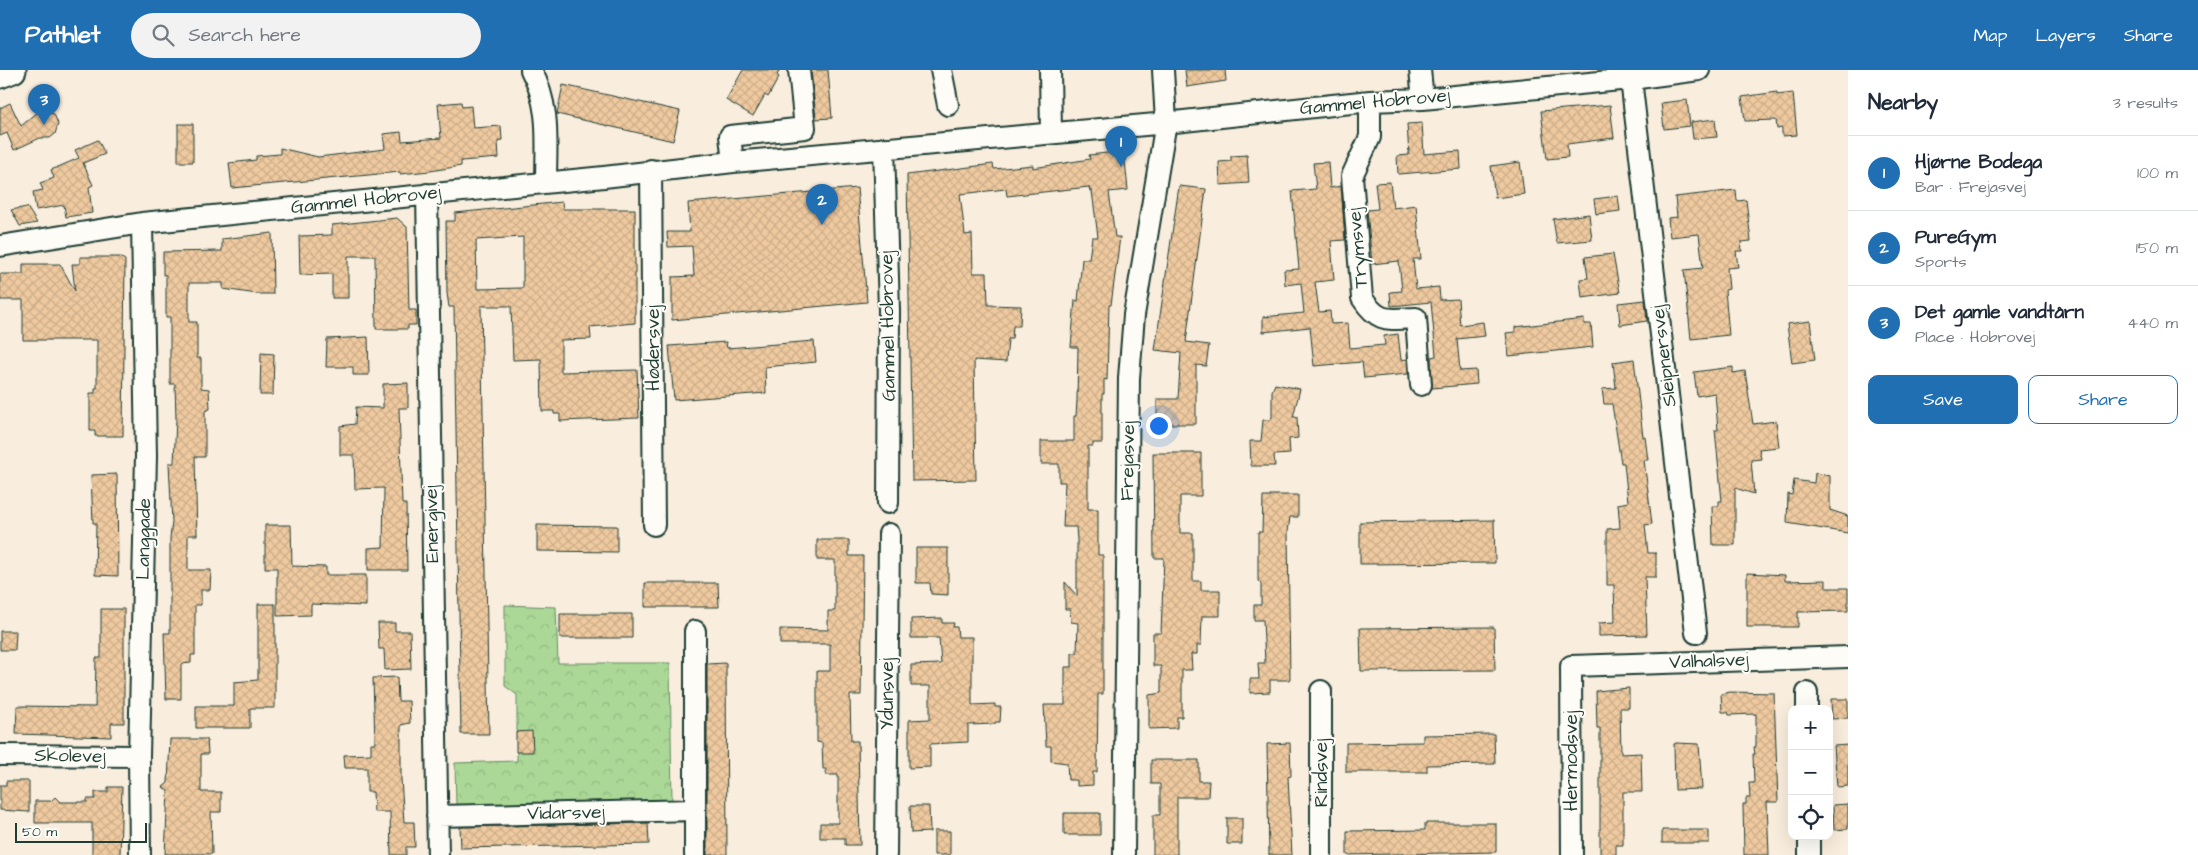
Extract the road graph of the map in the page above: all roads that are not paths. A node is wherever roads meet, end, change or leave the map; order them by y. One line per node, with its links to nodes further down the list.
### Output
1 (12, 70): 9 (street)
2 (531, 70): 19 (street)
3 (799, 70): 17 (street)
4 (941, 70): 13 (street)
5 (1050, 70): 15 (street)
6 (1163, 70): 14 (street, Frejasvej)
7 (1420, 70): 11 (street)
8 (1699, 70): 10 (street, Gammel Hobrovej)
9 (0, 75)
10 (1631, 79): 11 (street, Gammel Hobrovej); 28 (street, Sleipnersvej)
11 (1423, 99): 12 (street, Gammel Hobrovej)
12 (1370, 101): 14 (street, Gammel Hobrovej); 23 (street, Trymsvej)
13 (948, 105)
14 (1166, 122): 15 (street, Gammel Hobrovej); 41 (street, Frejasvej)
15 (1051, 133): 16 (street, Gammel Hobrovej)
16 (884, 148): 17 (street, Gammel Hobrovej); 24 (street, Gammel Hobrovej)
17 (733, 162): 18 (street, Gammel Hobrovej)
18 (651, 170): 19 (street, Gammel Hobrovej); 25 (street, Hødersvej)
19 (546, 182): 20 (street, Gammel Hobrovej)
20 (427, 194): 21 (street, Gammel Hobrovej); 35 (street, Energivej)
21 (142, 223): 22 (street, Gammel Hobrovej); 33 (street, Langgade)
22 (0, 246)
23 (1421, 385)
24 (888, 503)
25 (654, 525)
26 (889, 534): 40 (street, Ydunsvej)
27 (695, 631): 34 (street)
28 (1696, 633)
29 (1848, 658): 30 (street, Valhalsvej)
30 (1571, 666): 43 (street, Hermodsvej)
31 (1322, 691): 42 (street, Rindsvej)
32 (0, 755): 33 (street, Skolevej)
33 (139, 756): 37 (street, Langgade)
34 (695, 810): 35 (street, Vidarsvej); 39 (street)
35 (437, 816): 38 (street, Energivej)
36 (1809, 840): 44 (street)
37 (140, 855)
38 (438, 855)
39 (695, 855)
40 (886, 855)
41 (1124, 855)
42 (1321, 855)
43 (1572, 855)
44 (1810, 855)

